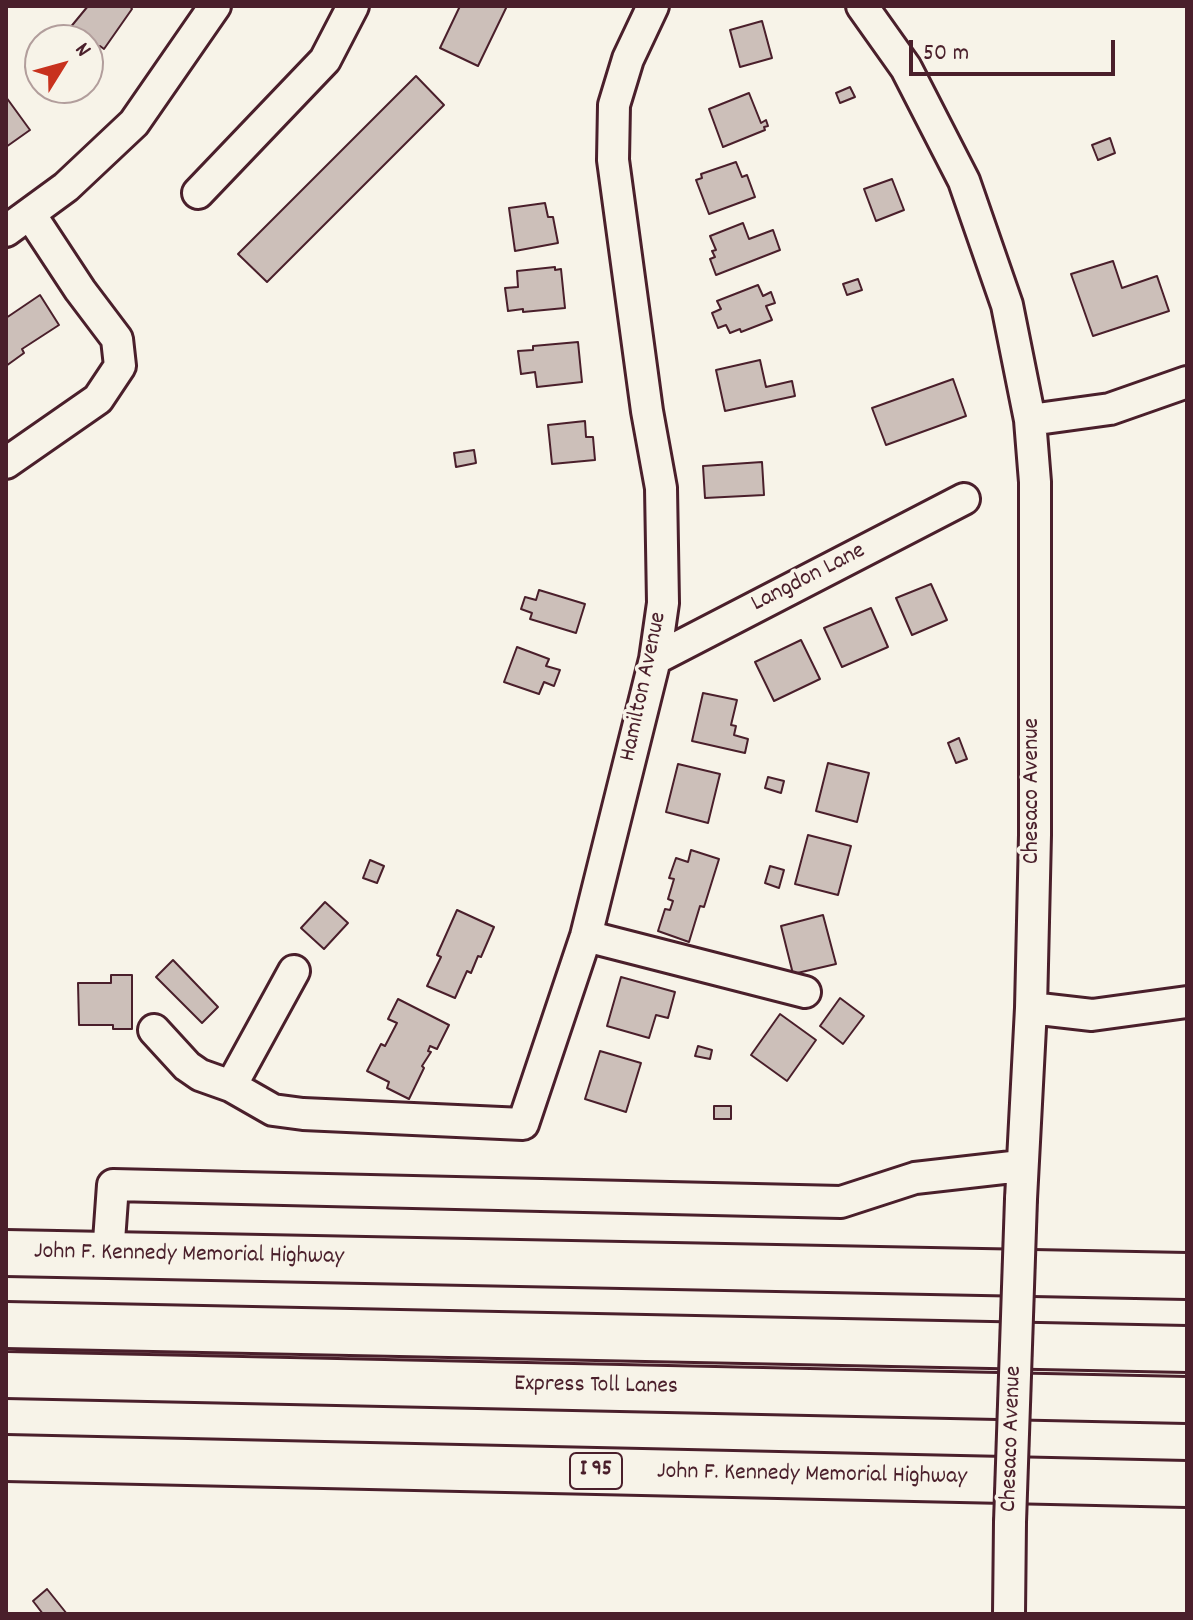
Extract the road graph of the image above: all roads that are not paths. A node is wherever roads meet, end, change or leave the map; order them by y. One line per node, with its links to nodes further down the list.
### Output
1 (215, 6): 6 (street)
2 (353, 6): 5 (street)
3 (653, 6): 11 (street, Hamilton Avenue)
4 (862, 6): 8 (street, Chesaco Avenue)
5 (198, 193)
6 (18, 222): 9 (street)
7 (1187, 382): 8 (street)
8 (1030, 420): 16 (street, Chesaco Avenue)
9 (6, 463)
10 (964, 499): 11 (street, Langdon Lane)
11 (655, 659): 12 (street, Hamilton Avenue)
12 (586, 936): 14 (street); 18 (street, Hamilton Avenue)
13 (294, 971): 18 (street)
14 (805, 992)
15 (1187, 1002): 16 (street)
16 (1031, 1008): 19 (street, Chesaco Avenue)
17 (154, 1030): 18 (street)
18 (231, 1086)
19 (1021, 1166): 21 (street); 29 (street, Chesaco Avenue, bridge)
20 (6, 1253): 21 (highway, John F. Kennedy Memorial Highway)
21 (108, 1255): 22 (highway, John F. Kennedy Memorial Highway)
22 (1187, 1276)
23 (6, 1325): 24 (highway, Express Toll Lanes)
24 (1187, 1349)
25 (6, 1375): 26 (highway, Express Toll Lanes)
26 (1187, 1400)
27 (6, 1458): 28 (highway, John F. Kennedy Memorial Highway / I 95)
28 (1187, 1484)
29 (1009, 1614)

